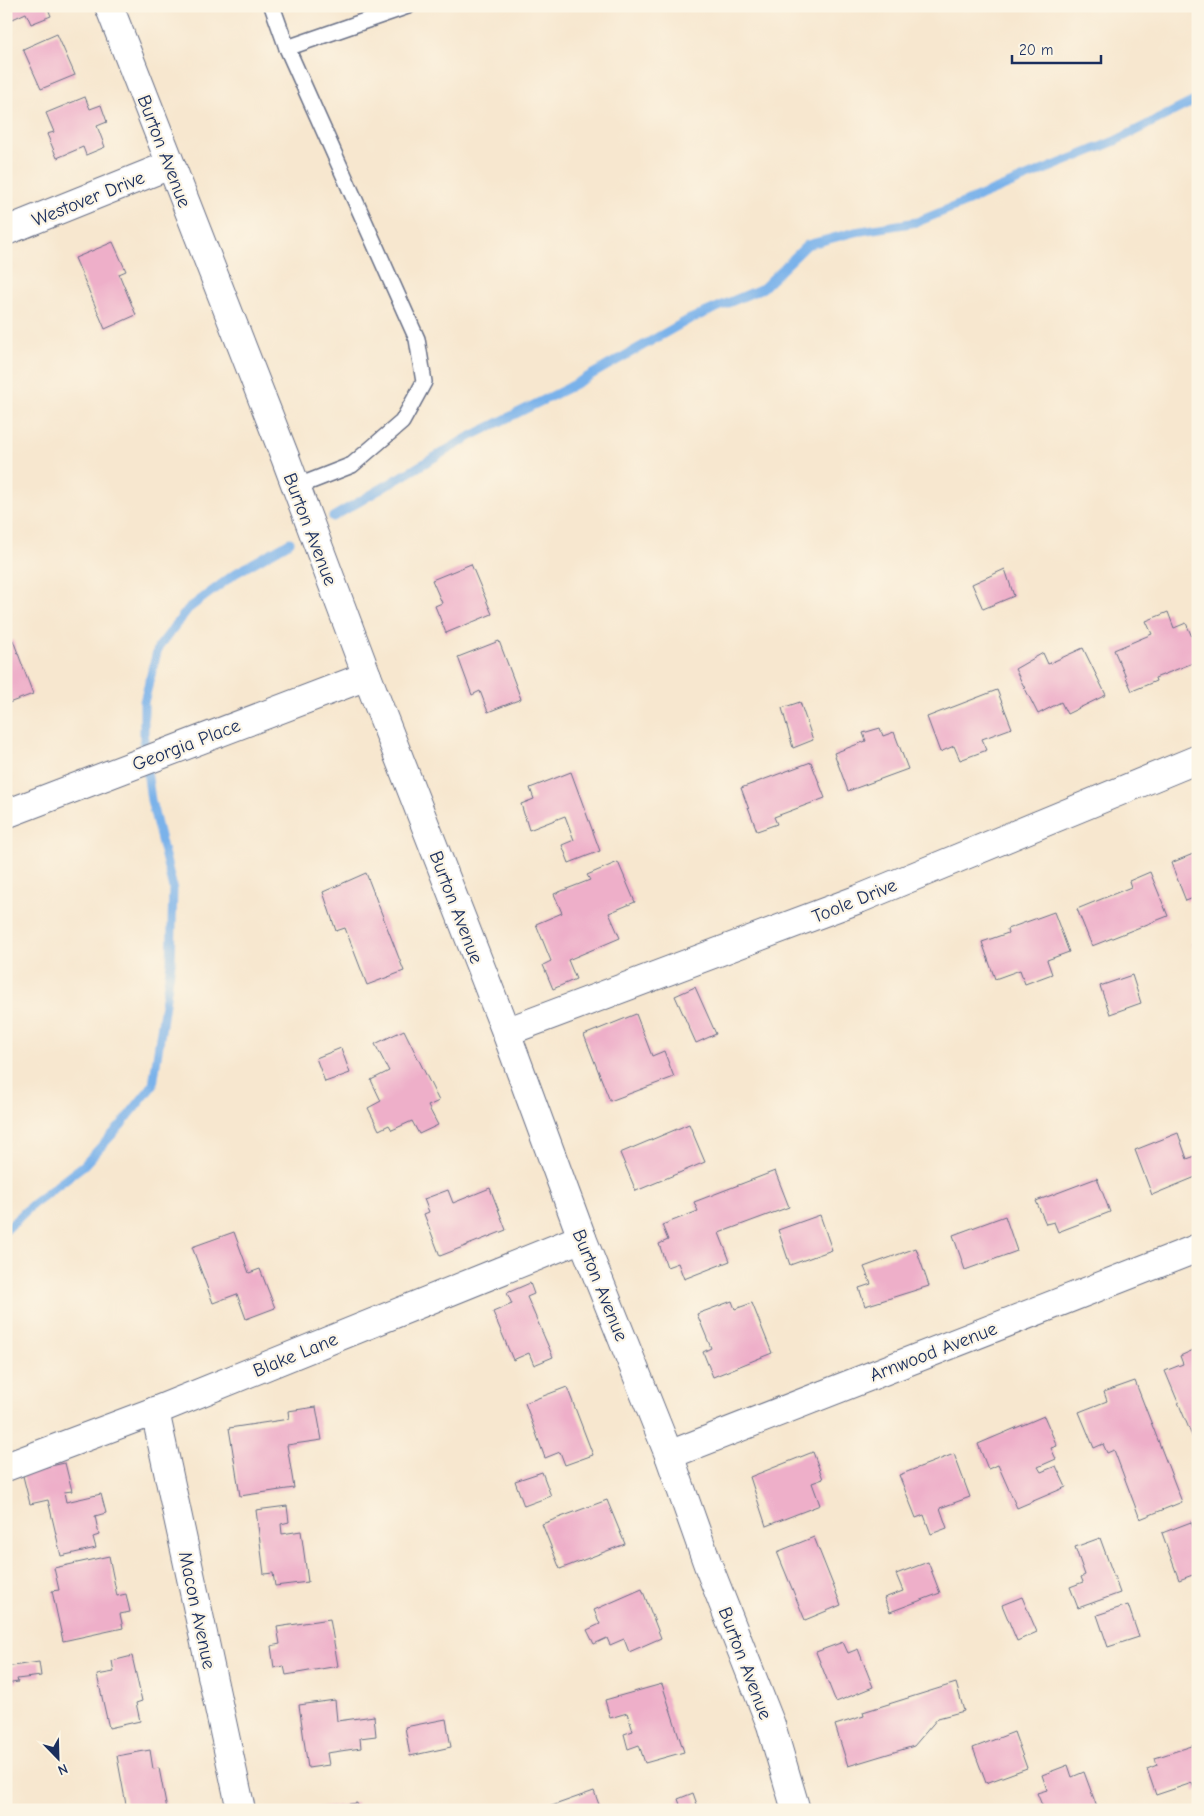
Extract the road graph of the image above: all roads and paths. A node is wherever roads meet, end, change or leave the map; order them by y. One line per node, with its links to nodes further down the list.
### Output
1 (109, 6): 5 (street, Burton Avenue)
2 (272, 6): 4 (lane)
3 (408, 6): 4 (lane)
4 (287, 48): 7 (lane)
5 (170, 165): 6 (street, Westover Drive); 7 (street, Burton Avenue)
6 (6, 231)
7 (296, 487): 8 (street, Burton Avenue)
8 (367, 676): 10 (street, Georgia Place); 11 (street, Burton Avenue)
9 (1198, 759): 11 (street, Toole Drive)
10 (6, 814)
11 (506, 1032): 12 (street, Burton Avenue)
12 (582, 1238): 14 (street, Blake Lane); 15 (street, Burton Avenue)
13 (1198, 1248): 15 (street, Arnwood Avenue)
14 (155, 1411): 16 (street, Blake Lane); 17 (street, Macon Avenue)
15 (669, 1455): 18 (street, Burton Avenue)
16 (6, 1468)
17 (241, 1810)
18 (796, 1810)

